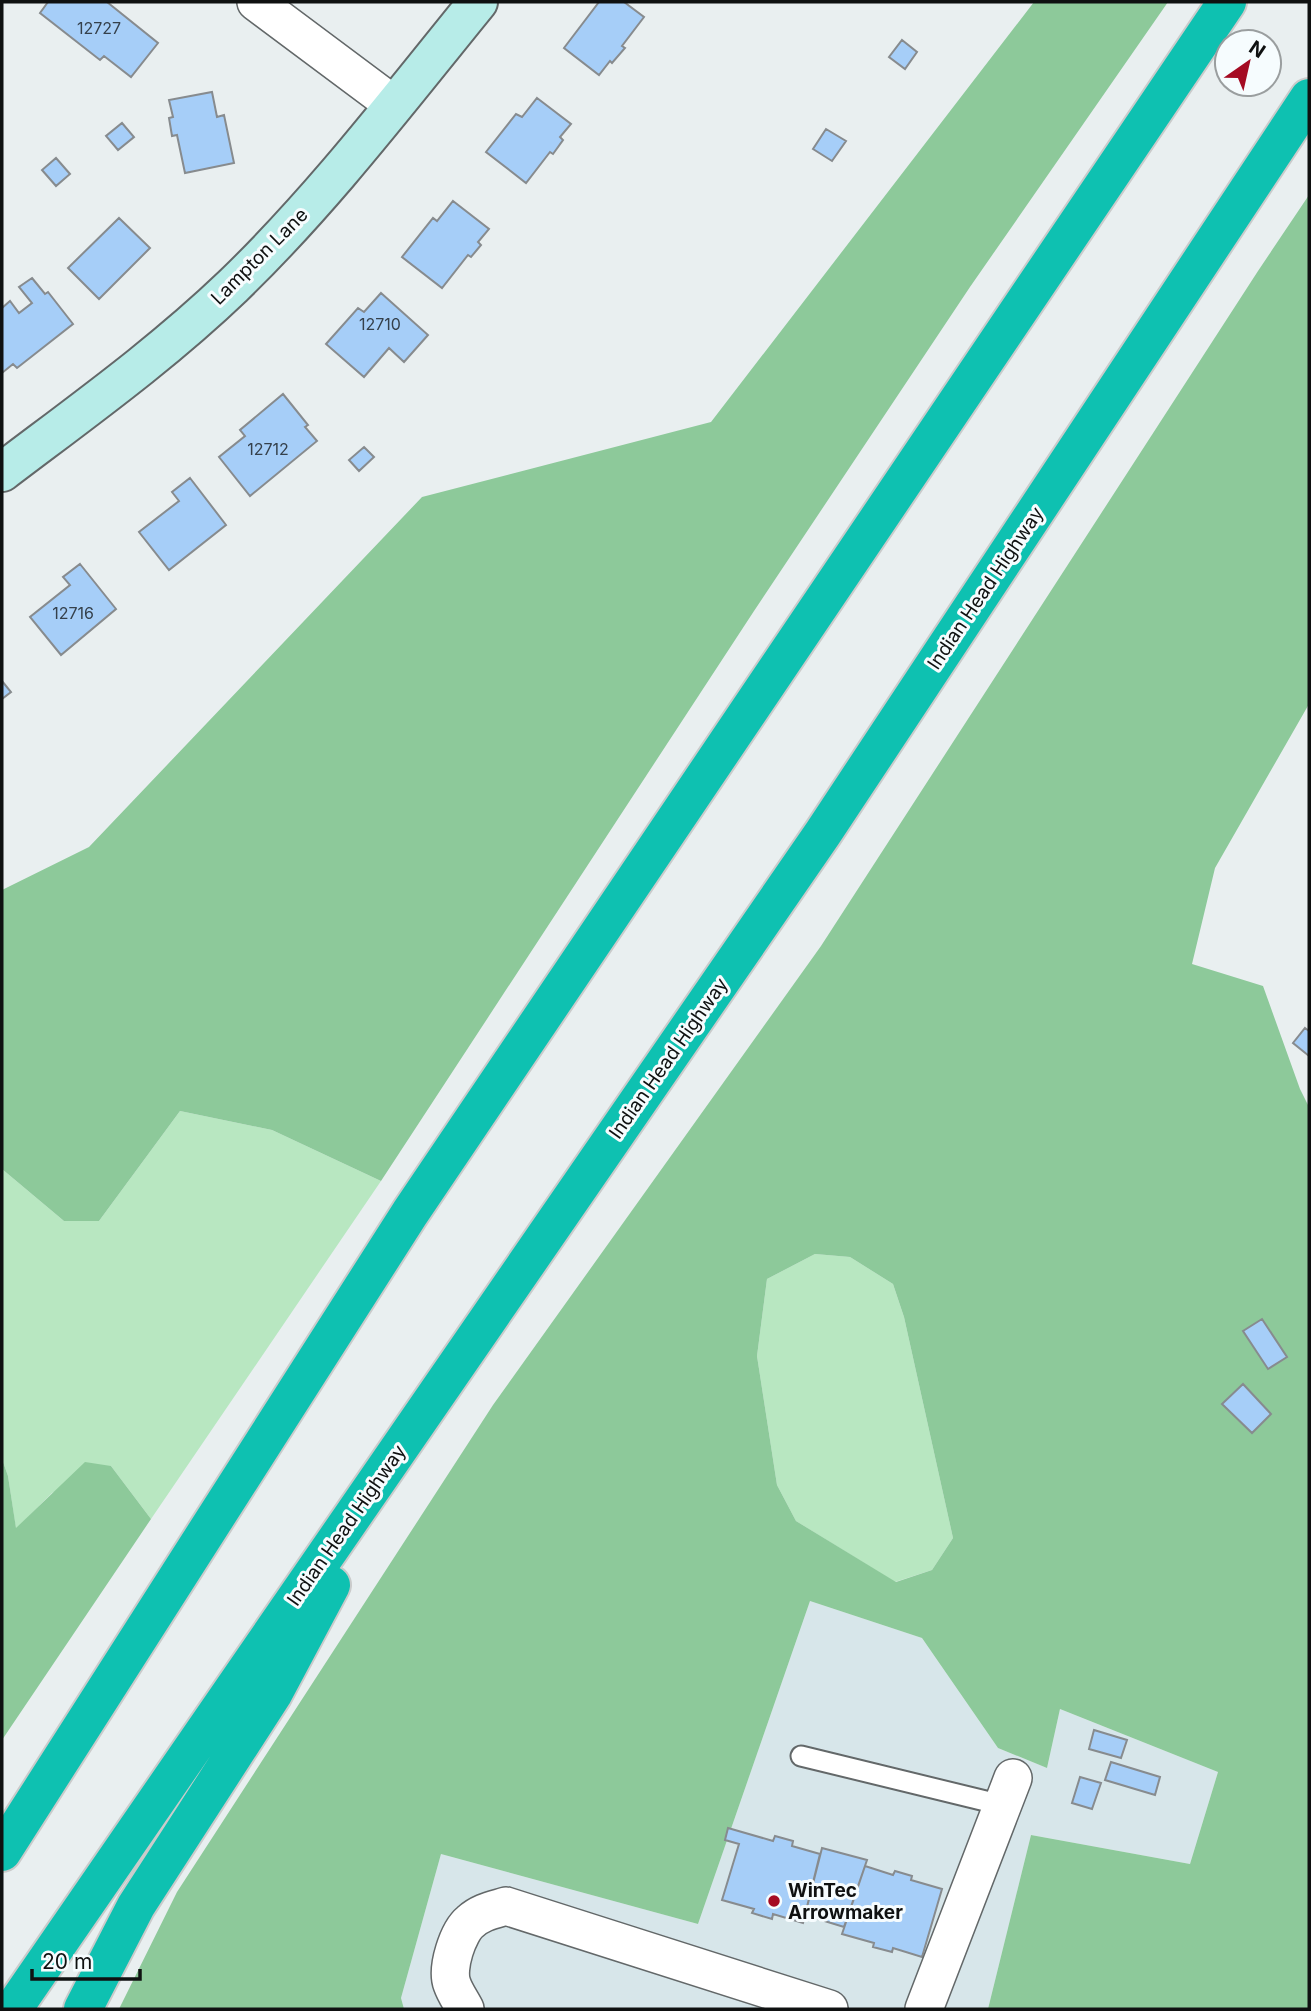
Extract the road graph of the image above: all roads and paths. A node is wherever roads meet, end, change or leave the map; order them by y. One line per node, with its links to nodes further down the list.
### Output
1 (256, 2): 5 (street)
2 (478, 2): 5 (street, Lampton Lane)
3 (1227, 2): 10 (highway)
4 (1309, 98): 7 (highway, Indian Head Highway)
5 (394, 105): 6 (street, Lampton Lane)
6 (2, 472)
7 (421, 1417): 11 (highway, Indian Head Highway); 12 (highway)
8 (801, 1756): 9 (lane)
9 (1008, 1791): 15 (street)
10 (2, 1852)
11 (13, 2009)
12 (83, 2009)
13 (465, 2009): 14 (street)
14 (829, 2009)
15 (924, 2009)

